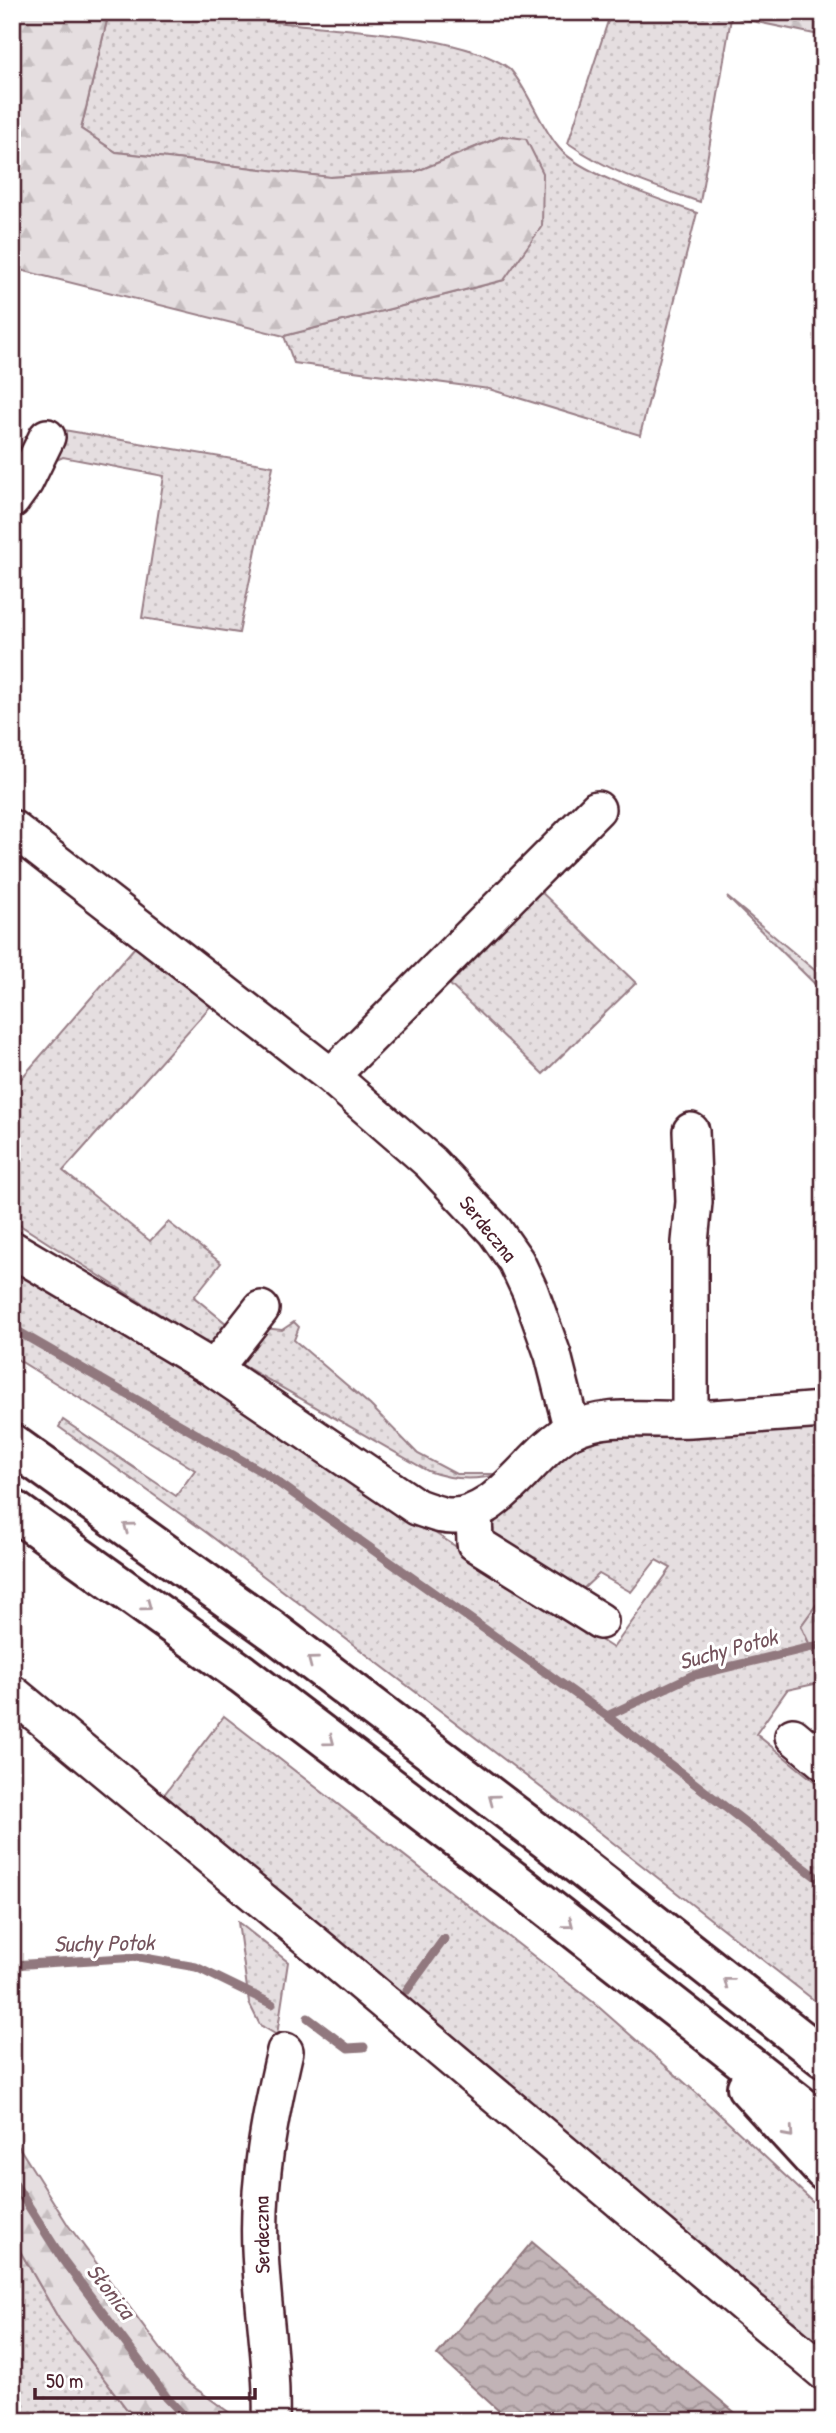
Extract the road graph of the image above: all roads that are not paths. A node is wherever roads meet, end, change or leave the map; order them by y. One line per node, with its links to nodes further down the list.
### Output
1 (47, 437): 2 (street)
2 (12, 500)
3 (597, 809): 5 (street)
4 (12, 828): 5 (street, Serdeczna)
5 (331, 1076): 12 (street, Serdeczna)
6 (691, 1131): 11 (street)
7 (12, 1248): 9 (street)
8 (261, 1309): 9 (street)
9 (214, 1369): 15 (street)
10 (824, 1410): 11 (street)
11 (690, 1419): 12 (street)
12 (572, 1430): 15 (street)
13 (12, 1444): 22 (highway, one-way to 13)
14 (12, 1509): 20 (highway, one-way to 20)
15 (474, 1513): 16 (street)
16 (600, 1621)
17 (12, 1693): 25 (street)
18 (793, 1736): 19 (street)
19 (824, 1762)
20 (677, 2010): 23 (highway); 24 (highway, one-way to 24)
21 (285, 2051): 26 (street, Serdeczna)
22 (824, 2058)
23 (824, 2124)
24 (824, 2171)
25 (824, 2372)
26 (271, 2421)

